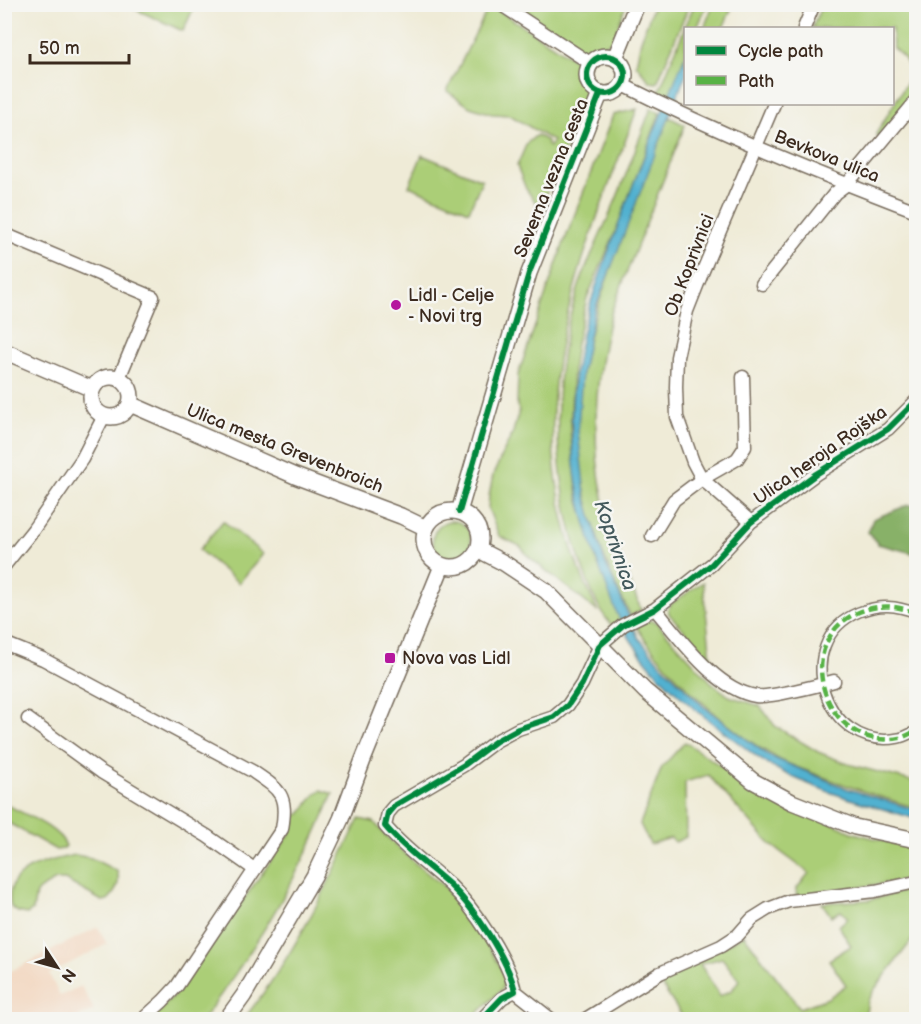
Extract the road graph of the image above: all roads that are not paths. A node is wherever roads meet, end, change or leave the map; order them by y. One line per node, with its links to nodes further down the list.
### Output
1 (500, 4): 6 (street)
2 (637, 4): 5 (street)
3 (814, 4): 4 (street)
4 (804, 27)
5 (615, 58): 6 (street); 7 (street)
6 (590, 63): 8 (street)
7 (623, 85): 8 (street); 11 (street, Bevkova ulica)
8 (600, 94): 24 (street, Severna vezna cesta)
9 (916, 101): 12 (street)
10 (774, 105): 11 (street, Ob Koprivnici)
11 (757, 146): 12 (street, Bevkova ulica); 23 (street, Ob Koprivnici)
12 (847, 184): 13 (street, Bevkova ulica); 15 (street)
13 (916, 211)
14 (4, 234): 18 (street)
15 (762, 284)
16 (4, 351): 19 (street)
17 (743, 377): 23 (street)
18 (119, 378): 19 (street); 21 (street)
19 (92, 390): 22 (street)
20 (916, 401): 25 (street, Ulica heroja Rojška)
21 (130, 404): 22 (street); 26 (street, Ulica mesta Grevenbroich)
22 (104, 416): 29 (street)
23 (702, 479): 25 (street, Ob Koprivnici); 27 (street)
24 (459, 512): 26 (street); 28 (street)
25 (751, 522): 31 (street, Ulica heroja Rojška)
26 (426, 528): 30 (street)
27 (652, 536)
28 (479, 550): 30 (street); 34 (street)
29 (4, 566)
30 (442, 566): 44 (street)
31 (650, 611): 34 (street, Ulica heroja Rojška); 36 (street)
32 (916, 613): 36 (street)
33 (4, 643): 40 (street)
34 (600, 645): 39 (street); 42 (street)
35 (834, 681): 36 (street)
36 (821, 684): 38 (street)
37 (28, 719): 40 (street)
38 (916, 731)
39 (916, 840)
40 (254, 869): 43 (street)
41 (916, 882): 47 (street)
42 (515, 990): 45 (street); 46 (street)
43 (142, 1020)
44 (226, 1020)
45 (481, 1020)
46 (552, 1020)
47 (584, 1020)

